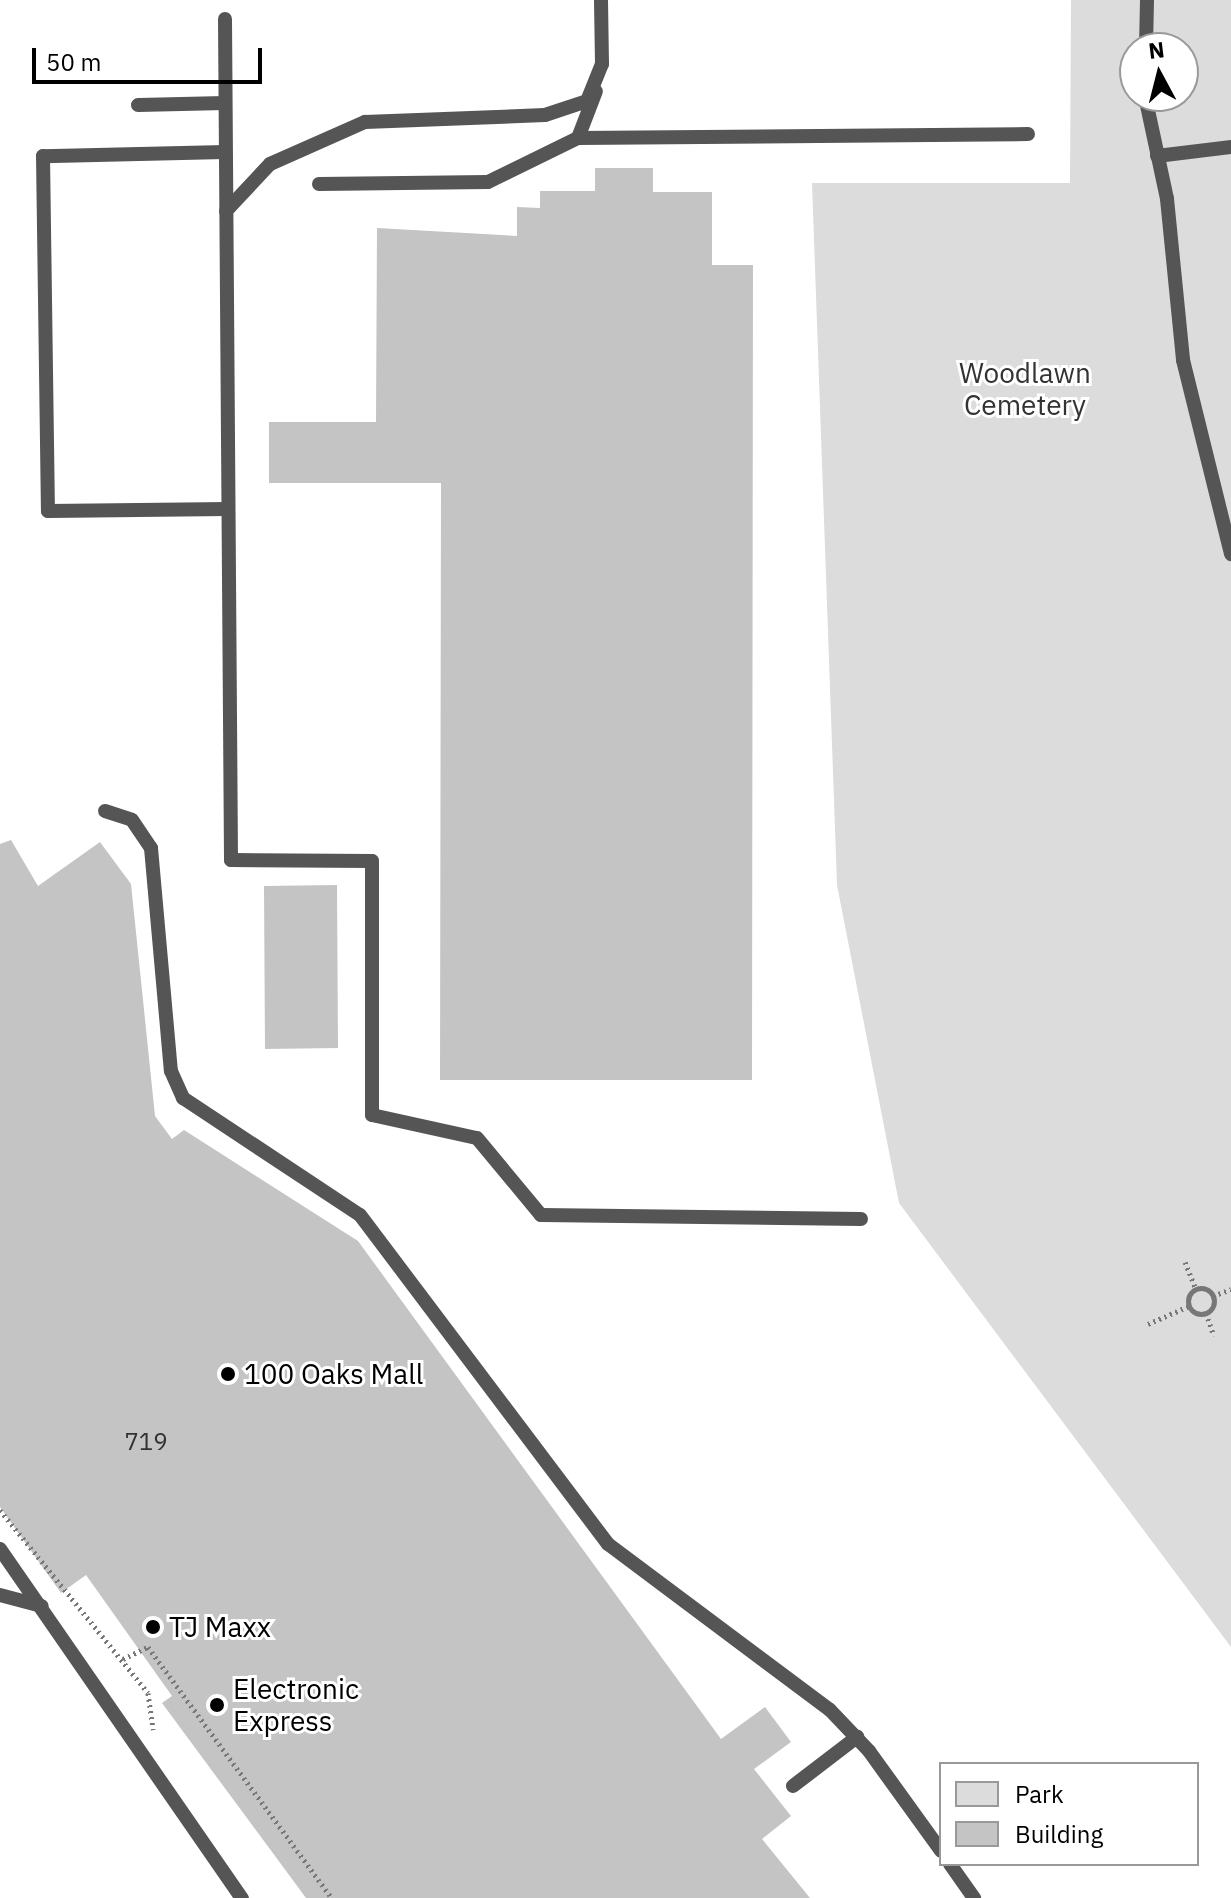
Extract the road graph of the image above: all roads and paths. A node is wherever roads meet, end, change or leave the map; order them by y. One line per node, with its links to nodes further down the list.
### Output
1 (601, 0): 5 (lane)
2 (1147, 0): 4 (lane)
3 (225, 19): 6 (lane)
4 (1146, 32)
5 (596, 91): 10 (lane); 15 (lane)
6 (225, 103): 7 (lane); 12 (lane)
7 (138, 105)
8 (1148, 112): 13 (lane)
9 (1028, 134): 10 (lane)
10 (578, 138): 14 (lane)
11 (1231, 147): 13 (lane)
12 (225, 152): 15 (lane); 16 (lane)
13 (1157, 156): 17 (lane)
14 (319, 184)
15 (226, 211): 16 (lane)
16 (228, 509): 20 (lane)
17 (1225, 516): 18 (lane)
18 (1231, 554)
19 (105, 811): 35 (lane)
20 (861, 1219)
21 (1185, 1262): 22 (path)
22 (1196, 1289): 24 (path); 25 (path)
23 (1231, 1289): 24 (path)
24 (1213, 1296): 26 (path)
25 (1189, 1306): 26 (path); 27 (path)
26 (1206, 1313): 28 (path)
27 (1148, 1324)
28 (1214, 1336)
29 (0, 1510): 33 (path)
30 (0, 1549): 32 (lane)
31 (0, 1595): 32 (lane)
32 (43, 1606): 39 (lane)
33 (123, 1659): 34 (path); 40 (path)
34 (153, 1730)
35 (857, 1737): 36 (lane); 37 (lane)
36 (793, 1786)
37 (939, 1848)
38 (951, 1866): 41 (lane)
39 (242, 1898)
40 (332, 1898)
41 (974, 1898)

